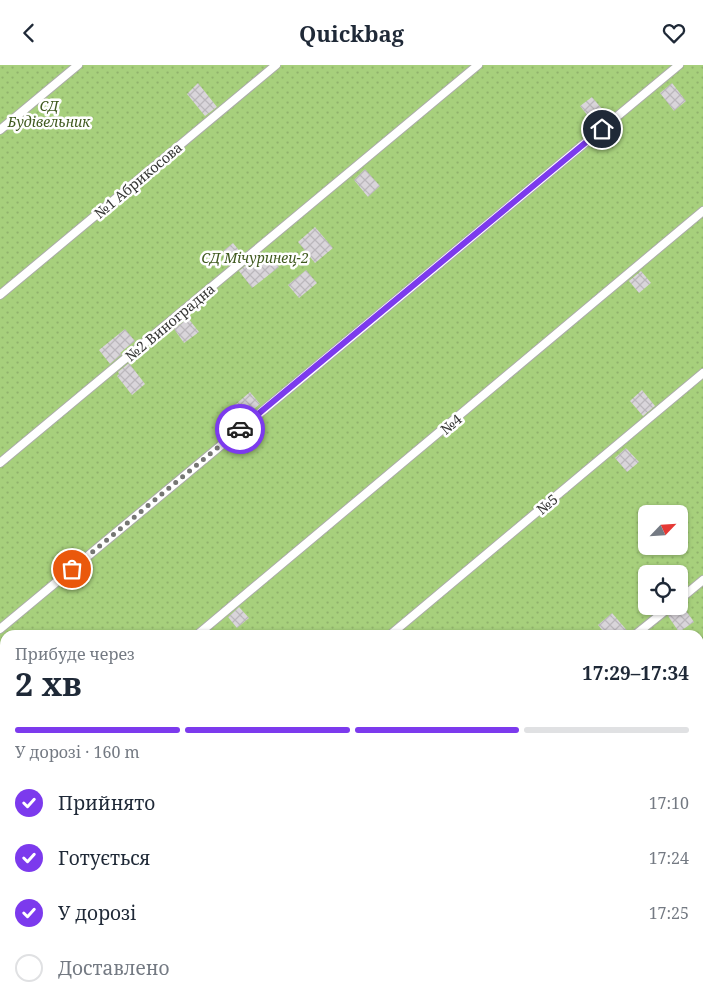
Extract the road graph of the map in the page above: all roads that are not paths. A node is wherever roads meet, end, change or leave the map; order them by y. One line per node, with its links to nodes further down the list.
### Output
1 (78, 65): 5 (lane)
2 (276, 65): 7 (lane, №1 Абрикосова)
3 (478, 65): 9 (lane, №2 Виноградна)
4 (679, 65): 13 (lane)
5 (0, 130)
6 (703, 211): 14 (lane, №4)
7 (0, 295)
8 (703, 373): 15 (lane, №5)
9 (0, 463)
10 (703, 580): 11 (lane)
11 (688, 592)
12 (660, 615): 16 (lane)
13 (0, 629)
14 (203, 630)
15 (396, 630)
16 (641, 630)

